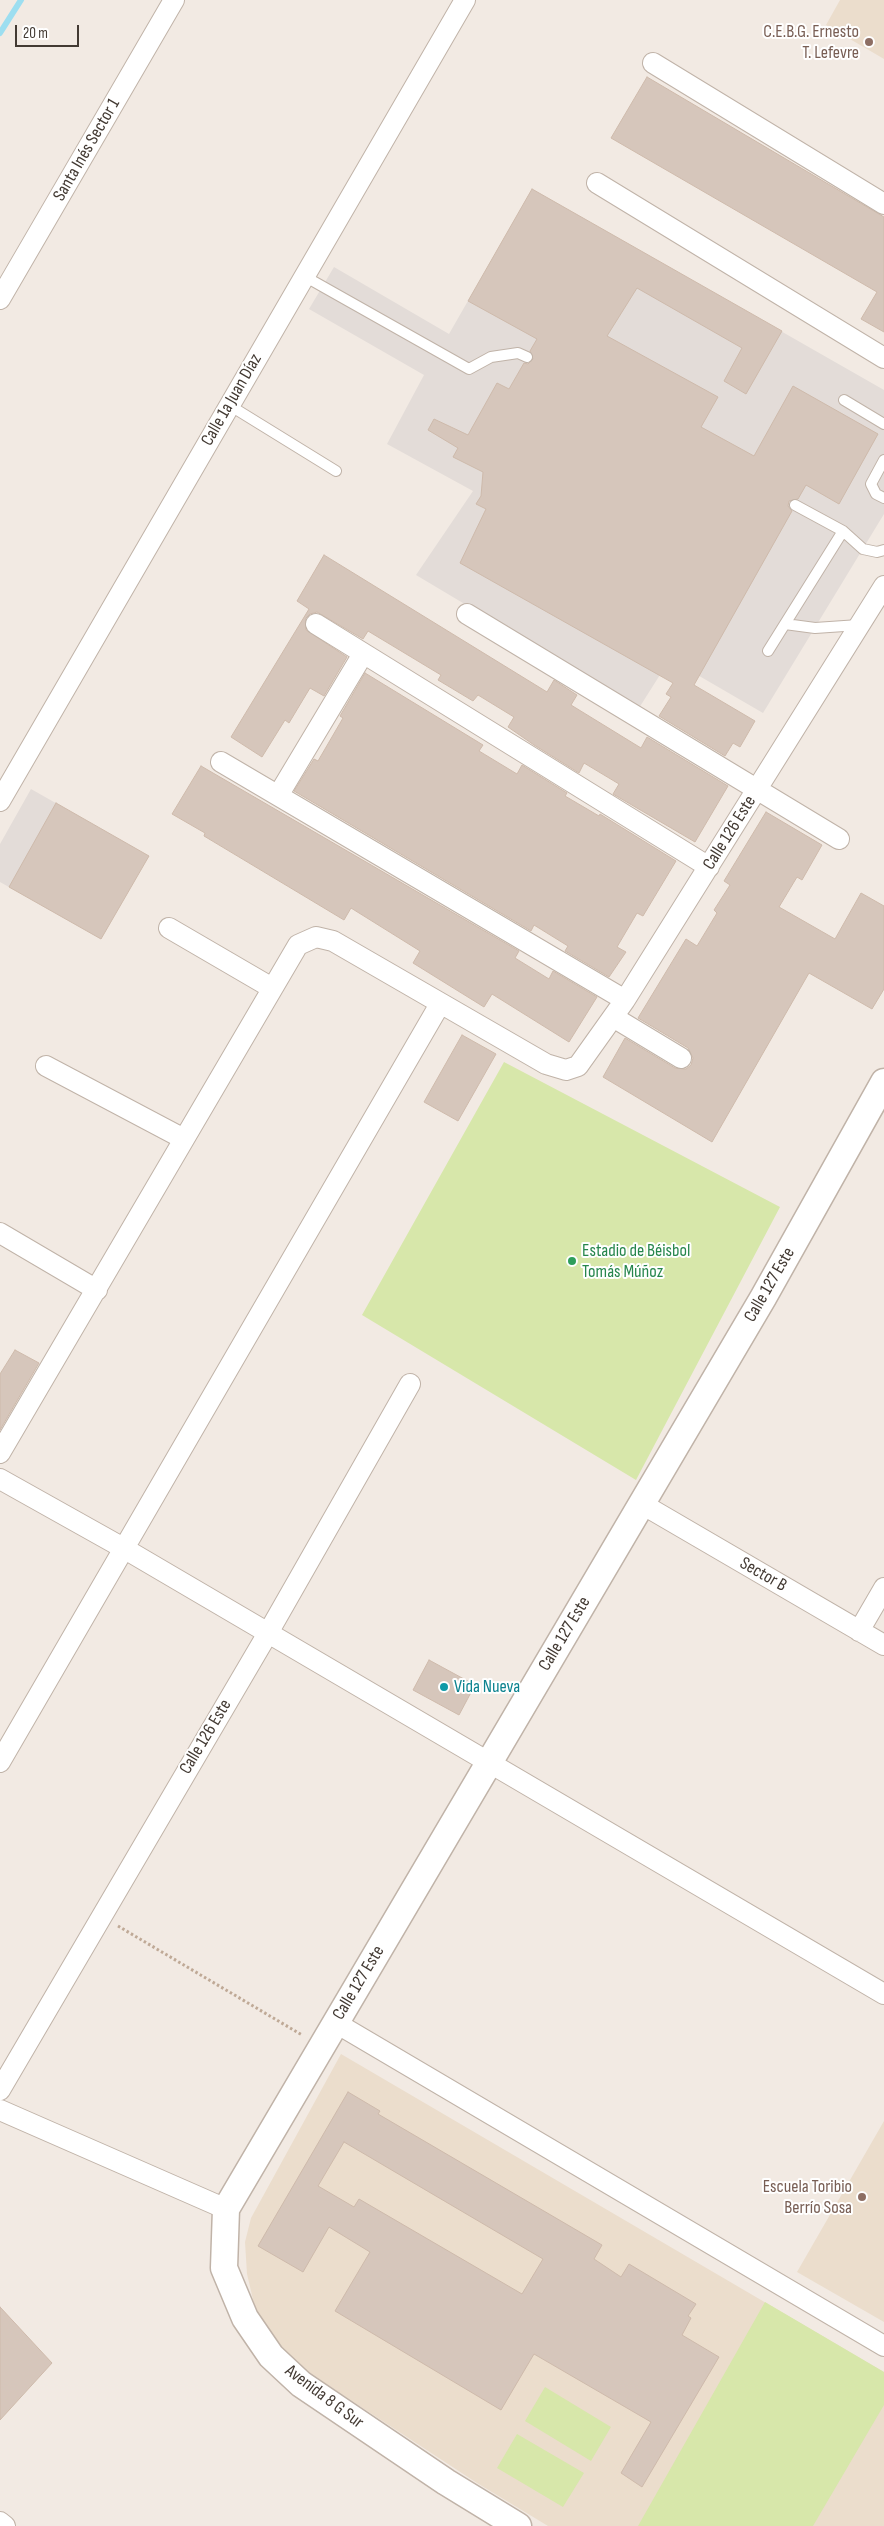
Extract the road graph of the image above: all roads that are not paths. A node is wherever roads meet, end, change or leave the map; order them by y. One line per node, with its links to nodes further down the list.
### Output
1 (174, 0): 7 (street, Santa Inés Sector 1)
2 (465, 0): 6 (street, Calle 1a Juan Díaz)
3 (653, 62): 5 (street)
4 (597, 183): 9 (street)
5 (884, 204)
6 (304, 276): 8 (lane); 11 (street, Calle 1a Juan Díaz)
7 (0, 299)
8 (527, 357)
9 (884, 358)
10 (844, 400): 12 (lane)
11 (229, 405): 14 (lane); 29 (street, Calle 1a Juan Díaz)
12 (884, 424)
13 (884, 460): 15 (lane)
14 (336, 471)
15 (884, 498)
16 (795, 505): 17 (lane)
17 (843, 531): 18 (lane); 22 (lane)
18 (884, 550)
19 (884, 586): 23 (street, Calle 126 Este)
20 (467, 614): 27 (street)
21 (316, 624): 25 (street)
22 (785, 624): 23 (lane); 24 (lane)
23 (859, 625): 27 (street, Calle 126 Este)
24 (768, 651)
25 (363, 654): 28 (street); 31 (street)
26 (221, 762): 28 (street)
27 (757, 789): 30 (street); 31 (street, Calle 126 Este)
28 (279, 794): 34 (street)
29 (0, 800)
30 (839, 839)
31 (709, 867): 34 (street, Calle 126 Este)
32 (169, 928): 33 (street)
33 (272, 988): 35 (street); 40 (street)
34 (625, 1000): 36 (street, Calle 126 Este)
35 (440, 1004): 36 (street, Calle 126 Este); 47 (street)
36 (613, 1017): 37 (street)
37 (681, 1058)
38 (46, 1066): 40 (street)
39 (884, 1082): 46 (street, Calle 127 Este)
40 (184, 1139): 42 (street)
41 (0, 1233): 42 (street)
42 (97, 1290): 44 (street)
43 (410, 1384): 50 (street, Calle 126 Este)
44 (0, 1453)
45 (0, 1479): 47 (street)
46 (642, 1504): 49 (street, Sector B); 53 (street, Calle 127 Este)
47 (125, 1549): 50 (street); 52 (street)
48 (884, 1588): 49 (street)
49 (860, 1631): 51 (street, Sector B)
50 (268, 1633): 53 (street); 56 (street, Calle 126 Este)
51 (884, 1645)
52 (0, 1762)
53 (488, 1764): 54 (street); 55 (street, Calle 127 Este)
54 (884, 1994)
55 (336, 2023): 58 (street, Calle 127 Este); 59 (street)
56 (0, 2090)
57 (0, 2110): 58 (street)
58 (226, 2209): 62 (street, Avenida 8 G Sur)
59 (884, 2346)
60 (0, 2522): 61 (street)
61 (4, 2526)
62 (518, 2526)

